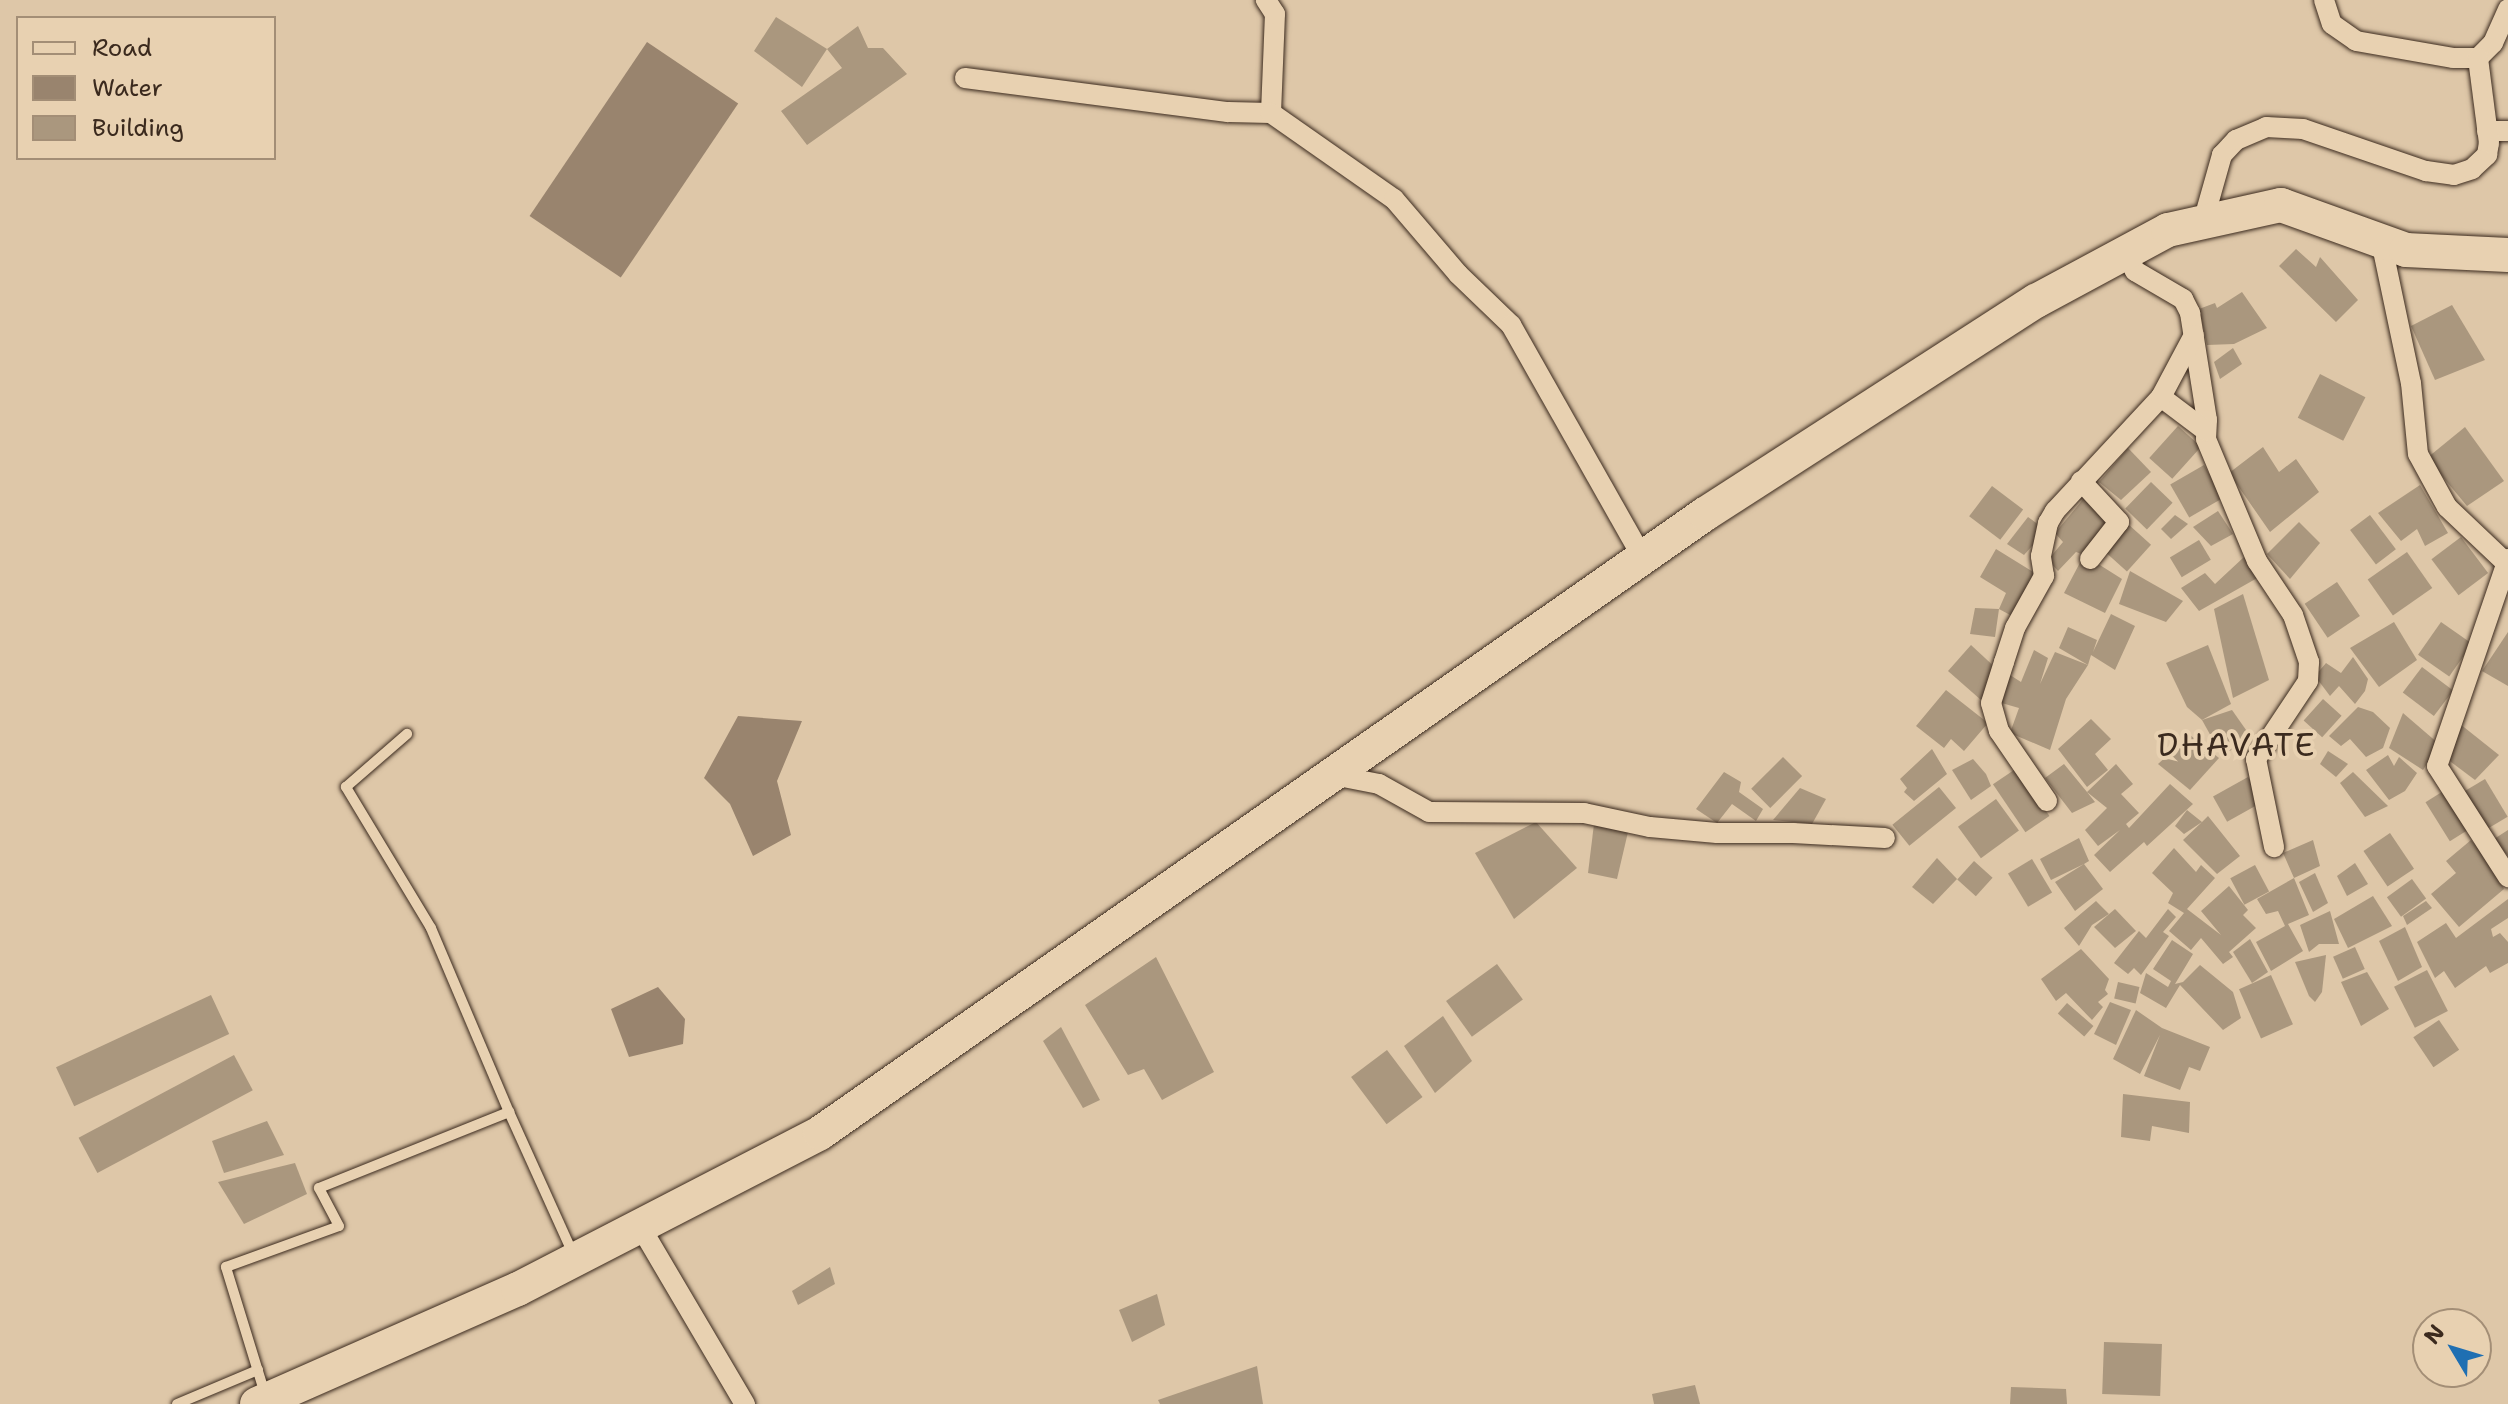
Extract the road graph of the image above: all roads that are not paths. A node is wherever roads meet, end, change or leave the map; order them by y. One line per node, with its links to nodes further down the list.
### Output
1 (1266, 0): 6 (street)
2 (2324, 0): 4 (street)
3 (2508, 9): 4 (street)
4 (2478, 58): 7 (street)
5 (965, 78): 6 (street)
6 (1271, 113): 17 (street)
7 (2487, 131): 8 (street); 9 (street)
8 (2508, 131)
9 (2203, 222): 10 (highway); 11 (highway)
10 (2381, 241): 12 (highway); 19 (street)
11 (2126, 252): 13 (street); 17 (highway)
12 (2508, 255)
13 (2194, 335): 14 (street); 15 (street)
14 (2161, 397): 15 (street); 16 (street)
15 (2206, 431): 24 (street)
16 (2081, 481): 18 (street); 22 (street)
17 (1643, 558): 21 (highway)
18 (2090, 559)
19 (2506, 560): 25 (street)
20 (407, 734): 26 (lane)
21 (1333, 775): 23 (street); 27 (highway)
22 (2047, 801)
23 (1885, 838)
24 (2274, 847)
25 (2508, 877)
26 (509, 1112): 28 (lane); 29 (lane)
27 (640, 1226): 28 (highway); 31 (street)
28 (575, 1259): 29 (highway)
29 (260, 1391): 30 (lane)
30 (177, 1404)
31 (745, 1404)

